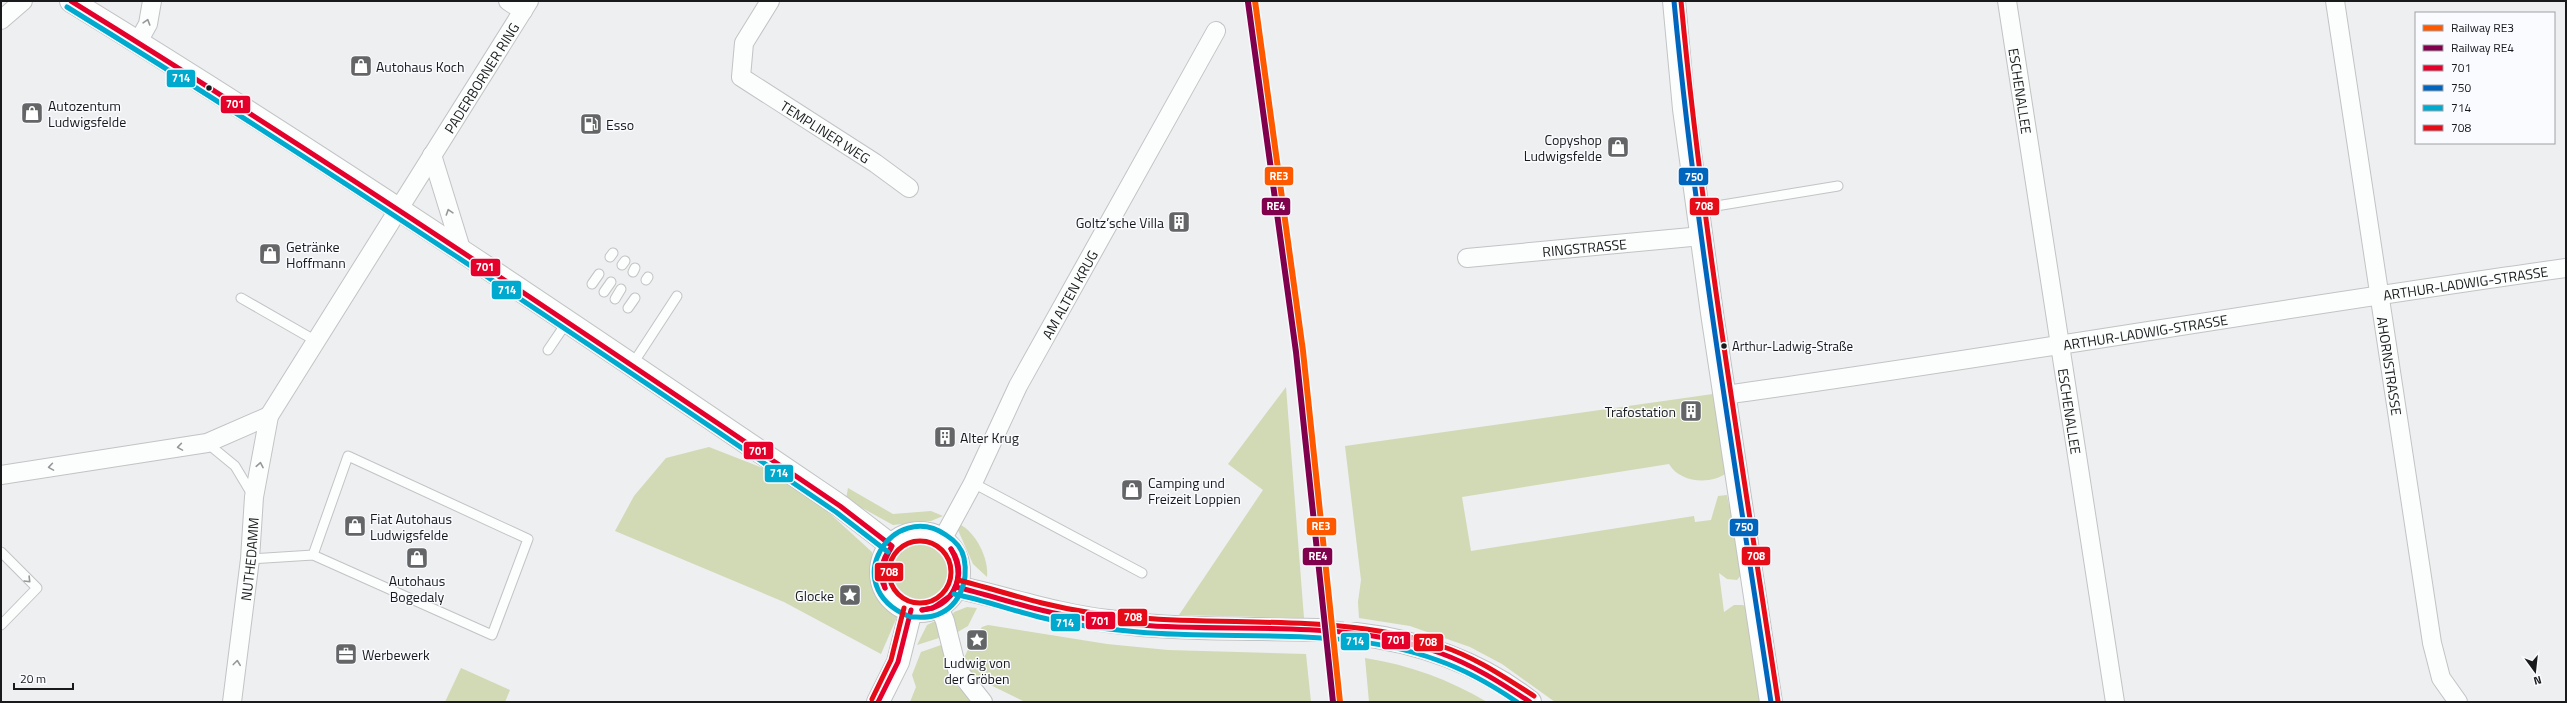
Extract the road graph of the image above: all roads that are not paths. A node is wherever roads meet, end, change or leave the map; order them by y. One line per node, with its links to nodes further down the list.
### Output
1 (23, 1): 10 (street)
2 (71, 1): 12 (main road)
3 (152, 1): 12 (street, one-way to 3)
4 (508, 1): 9 (street)
5 (770, 1): 15 (street, TEMPLINER WEG)
6 (1674, 1): 17 (main road)
7 (2007, 1): 35 (street, ESCHENALLEE)
8 (2335, 1): 27 (street, AHORNSTRASSE)
9 (526, 6): 13 (street, PADERBORNER RING)
10 (2, 23)
11 (1216, 31): 42 (street, AM ALTEN KRUG)
12 (138, 42): 16 (main road)
13 (432, 155): 16 (street, PADERBORNER RING); 19 (street, one-way to 13)
14 (1838, 186): 17 (lane)
15 (909, 188)
16 (399, 209): 19 (main road); 34 (street, NUTHEDAMM)
17 (1698, 209): 18 (main road)
18 (1702, 236): 20 (street, RINGSTRASSE); 38 (main road)
19 (461, 249): 33 (main road)
20 (1467, 258)
21 (2566, 268): 27 (street, ARTHUR-LADWIG-STRASSE)
22 (599, 274): 24 (lane)
23 (611, 282): 26 (lane)
24 (592, 284)
25 (621, 289): 31 (lane)
26 (604, 292)
27 (2380, 293): 35 (street, ARTHUR-LADWIG-STRASSE); 62 (street, AHORNSTRASSE)
28 (677, 296): 37 (lane)
29 (241, 298): 34 (lane)
30 (635, 298): 32 (lane)
31 (615, 299)
32 (628, 308)
33 (568, 322): 36 (lane); 37 (main road)
34 (316, 341): 39 (street, NUTHEDAMM)
35 (2061, 346): 38 (street, ARTHUR-LADWIG-STRASSE); 61 (street, ESCHENALLEE)
36 (548, 350)
37 (632, 365): 45 (main road)
38 (1725, 395): 60 (main road)
39 (269, 416): 40 (street); 43 (street, NUTHEDAMM, one-way to 39)
40 (207, 442): 41 (street, one-way to 41); 43 (lane)
41 (1, 476)
42 (973, 483): 44 (street, AM ALTEN KRUG); 49 (lane)
43 (254, 497): 48 (street, NUTHEDAMM)
44 (942, 540): 45 (main road); 50 (main road)
45 (892, 546): 52 (main road)
46 (1, 552): 53 (lane, one-way to 53)
47 (313, 555): 47 (lane); 48 (lane)
48 (250, 559): 56 (street, NUTHEDAMM, one-way to 48)
49 (1142, 573)
50 (956, 587): 51 (main road); 54 (main road)
51 (939, 607): 52 (main road); 58 (street)
52 (911, 610): 57 (main road)
53 (1, 625)
54 (1321, 630)
55 (1356, 634): 59 (main road)
56 (232, 702)
57 (878, 702)
58 (983, 702)
59 (1530, 702)
60 (1771, 702)
61 (2115, 702)
62 (2458, 702)

